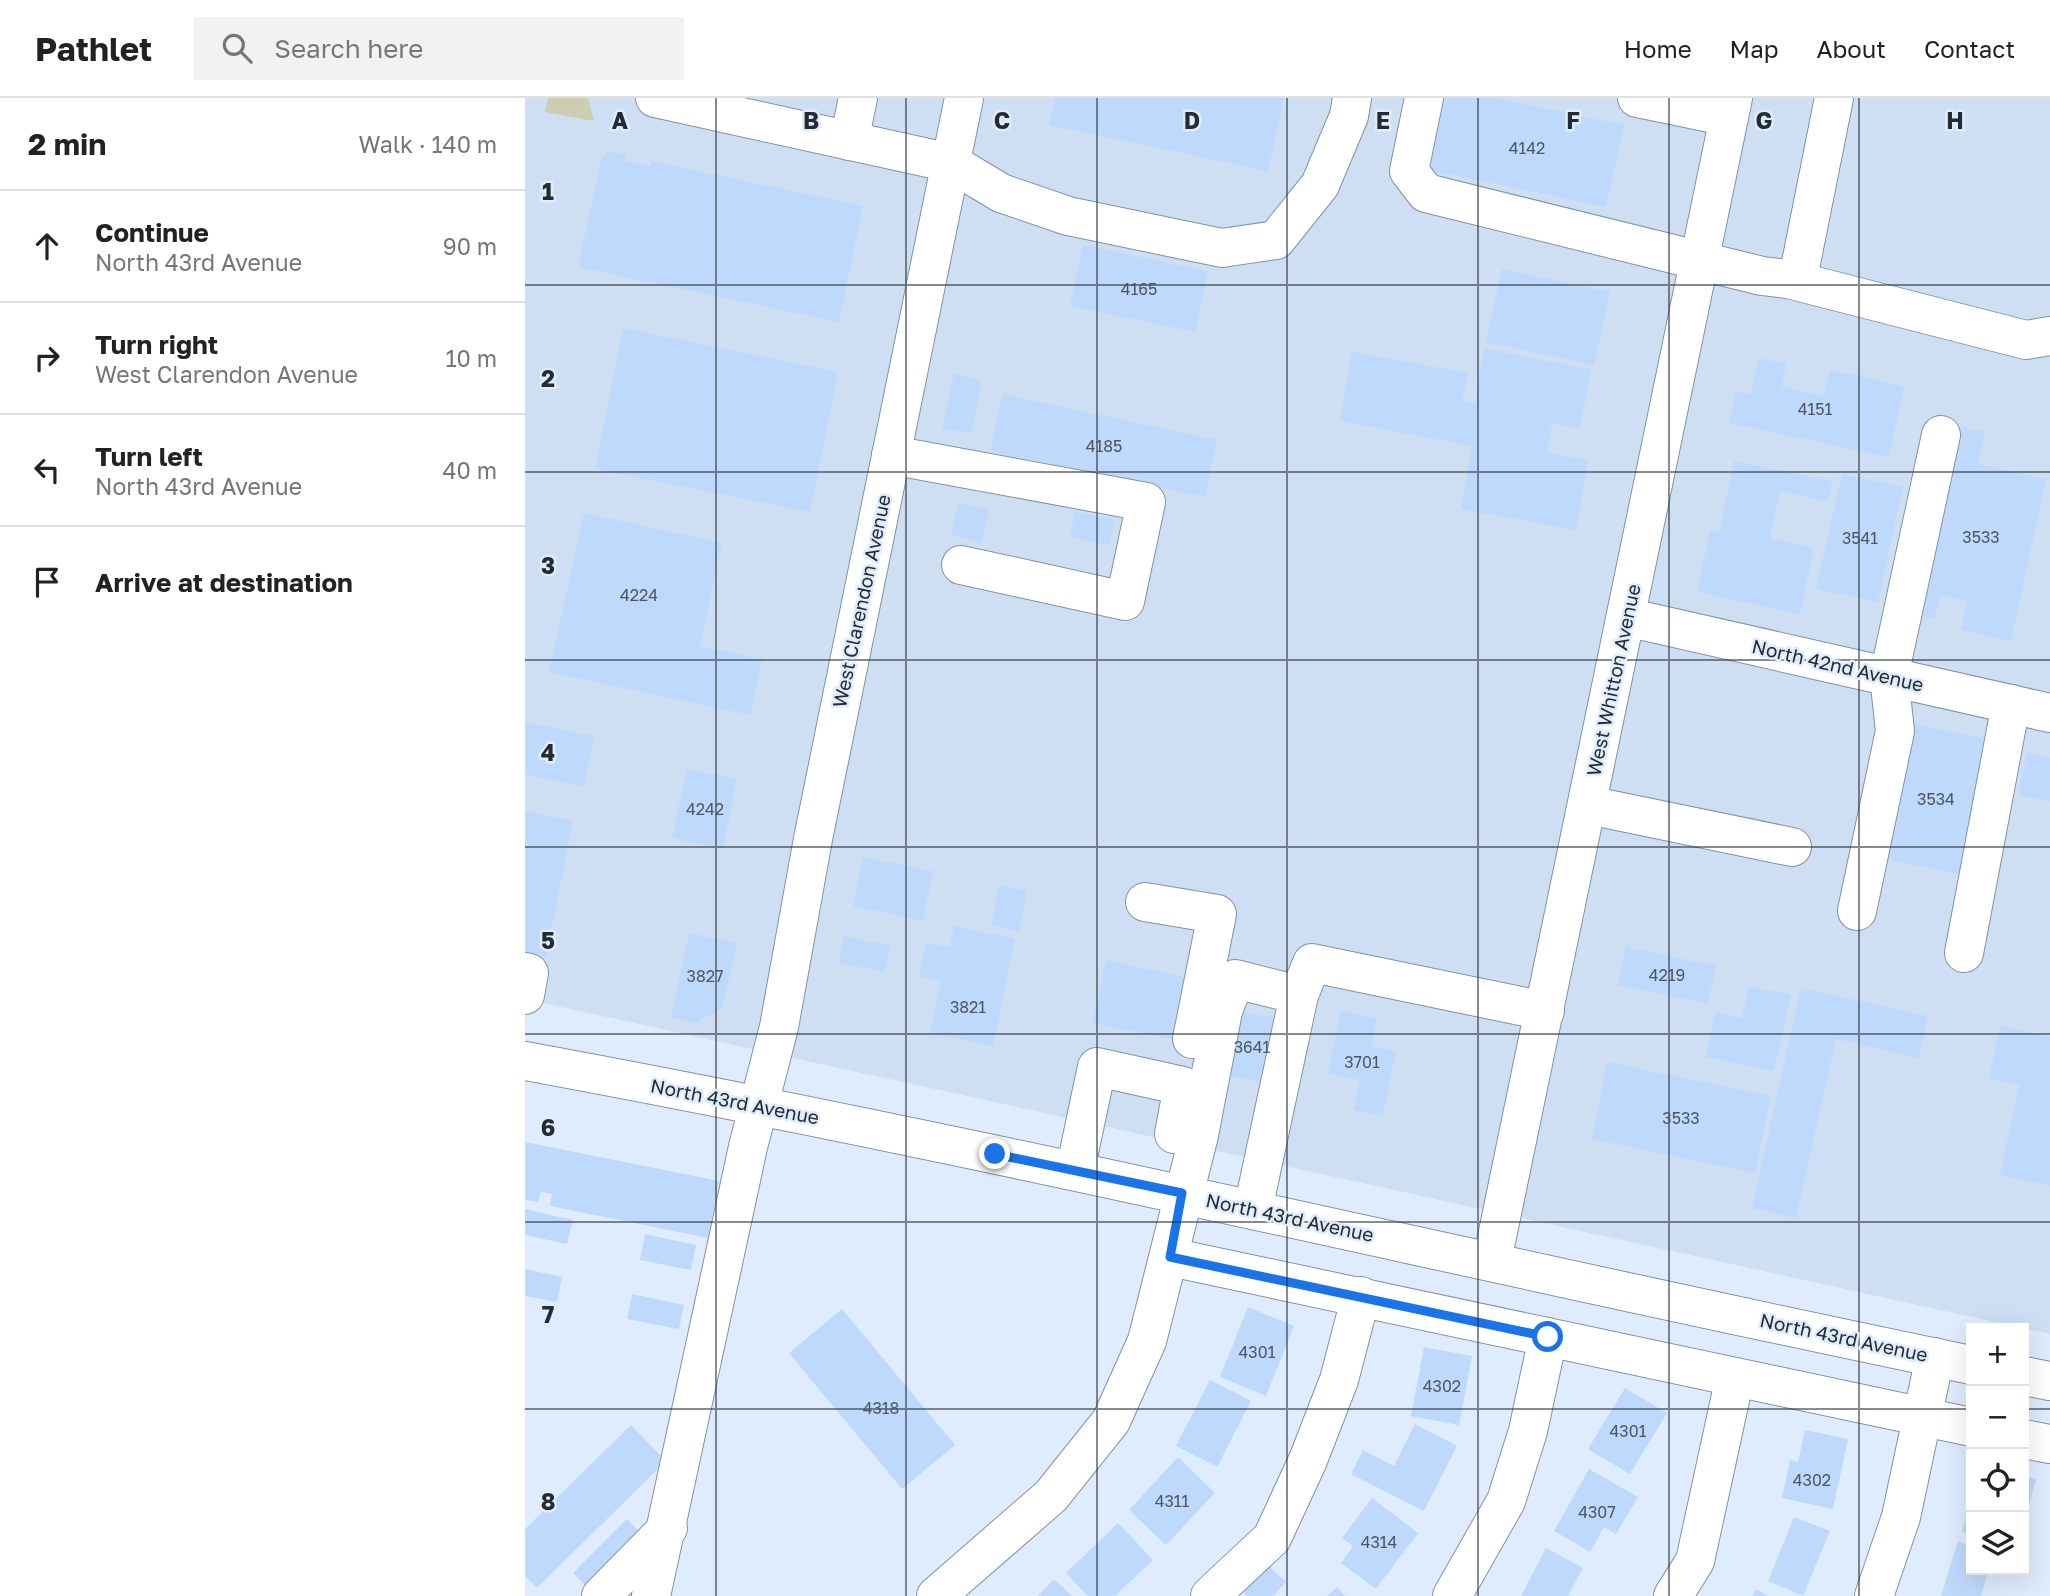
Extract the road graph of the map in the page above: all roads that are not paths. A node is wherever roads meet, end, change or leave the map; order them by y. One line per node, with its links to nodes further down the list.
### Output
1 (655, 98): 9 (street)
2 (858, 98): 9 (street)
3 (964, 98): 10 (street, West Clarendon Avenue)
4 (1352, 98): 10 (street)
5 (1424, 98): 11 (street)
6 (1637, 98): 8 (street)
7 (1834, 98): 12 (street)
8 (1731, 108): 11 (street, West Whitton Avenue)
9 (849, 141): 10 (street)
10 (950, 163): 15 (street, West Clarendon Avenue)
11 (1700, 261): 12 (street); 17 (street, West Whitton Avenue)
12 (1788, 279): 13 (street)
13 (2049, 340)
14 (1941, 435): 18 (street)
15 (891, 455): 16 (street); 32 (street, West Clarendon Avenue)
16 (961, 565)
17 (1626, 617): 18 (street, North 42nd Avenue); 21 (street, West Whitton Avenue)
18 (1889, 676): 19 (street, North 42nd Avenue); 24 (street)
19 (2011, 704): 20 (street, North 42nd Avenue); 25 (street)
20 (2050, 713)
21 (1588, 805): 22 (street); 29 (street, West Whitton Avenue)
22 (1793, 847)
23 (1145, 902): 31 (street)
24 (1857, 911)
25 (1964, 953)
26 (525, 972): 27 (street)
27 (525, 995)
28 (1299, 995): 29 (street); 34 (street); 35 (street)
29 (1545, 1011): 37 (street, West Whitton Avenue)
30 (525, 1061): 32 (street, North 43rd Avenue)
31 (1183, 1086): 33 (street); 34 (street)
32 (759, 1105): 33 (street, North 43rd Avenue); 48 (street, West Clarendon Avenue)
33 (1075, 1171): 34 (street, North 43rd Avenue)
34 (1173, 1191): 35 (street, North 43rd Avenue); 36 (street)
35 (1253, 1209): 37 (street, North 43rd Avenue)
36 (1170, 1257): 38 (street); 51 (street)
37 (1492, 1261): 40 (street, North 43rd Avenue)
38 (1361, 1296): 39 (street); 52 (street)
39 (1548, 1337): 41 (street); 53 (street)
40 (1953, 1361): 44 (street)
41 (1735, 1377): 44 (street); 54 (street)
42 (2029, 1377): 43 (street)
43 (2050, 1381)
44 (1922, 1417): 45 (street); 55 (street)
45 (1966, 1426)
46 (2029, 1440): 47 (street)
47 (2050, 1444)
48 (668, 1528): 49 (street, West Clarendon Avenue); 50 (street)
49 (658, 1592)
50 (601, 1596)
51 (936, 1596)
52 (1210, 1596)
53 (1452, 1596)
54 (1673, 1596)
55 (1874, 1596)

